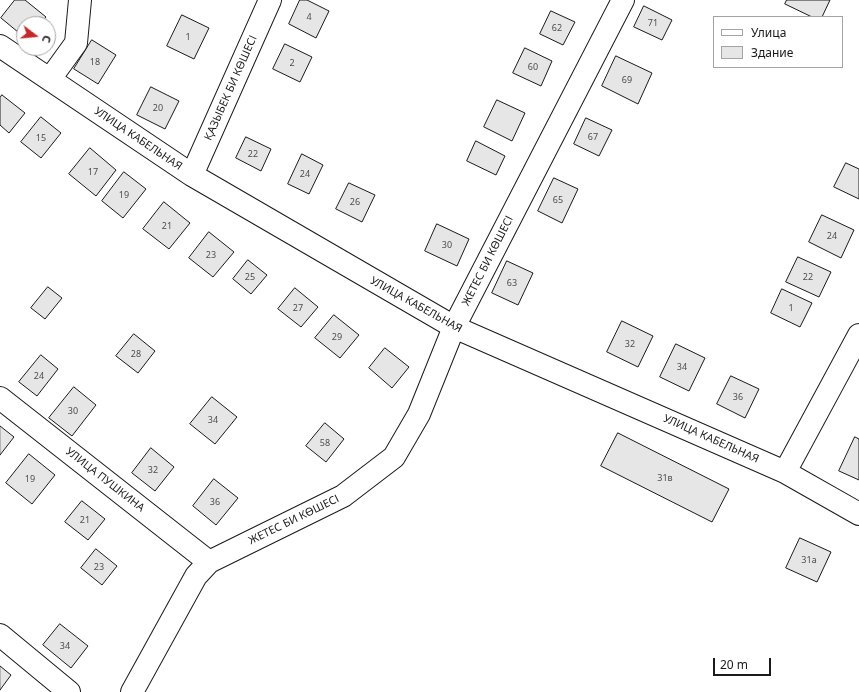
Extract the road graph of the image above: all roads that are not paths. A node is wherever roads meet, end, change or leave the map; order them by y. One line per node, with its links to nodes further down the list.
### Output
1 (80, 0): 5 (street)
2 (270, 0): 6 (street, ҚАЗЫБЕК БИ КӨШЕСІ)
3 (623, 0): 7 (street, ЖЕТЕС БИ КӨШЕСІ)
4 (0, 46): 5 (street, УЛИЦА КАБЕЛЬНАЯ)
5 (50, 79): 6 (street, УЛИЦА КАБЕЛЬНАЯ)
6 (192, 175): 7 (street, УЛИЦА КАБЕЛЬНАЯ)
7 (454, 327): 10 (street, УЛИЦА КАБЕЛЬНАЯ); 12 (street, ЖЕТЕС БИ КӨШЕСІ)
8 (859, 335): 10 (street)
9 (0, 398): 12 (street, УЛИЦА ПУШКИНА)
10 (785, 472): 11 (street, УЛИЦА КАБЕЛЬНАЯ)
11 (859, 514)
12 (209, 562): 15 (street, ЖЕТЕС БИ КӨШЕСІ)
13 (0, 635): 14 (street)
14 (69, 692)
15 (132, 692)

